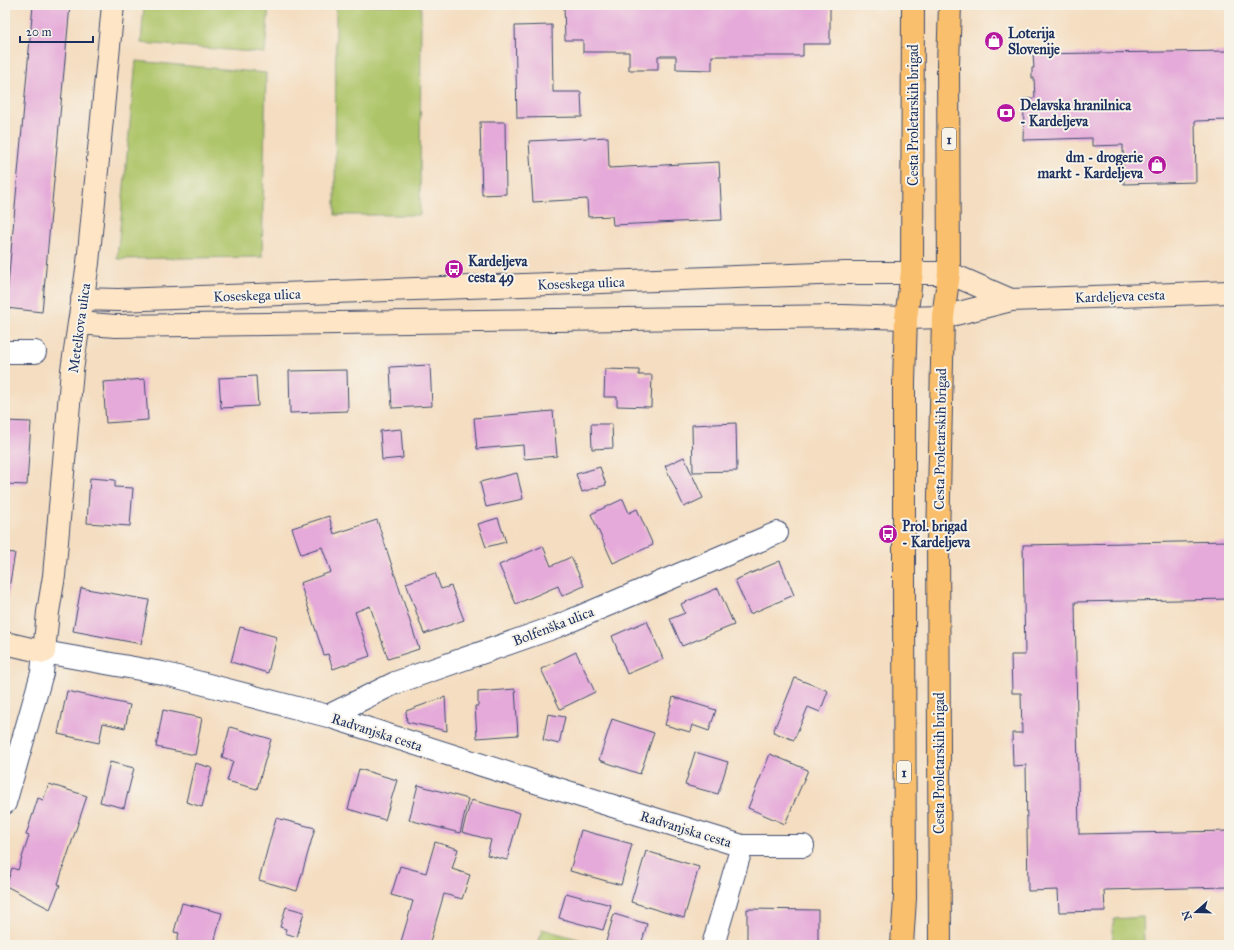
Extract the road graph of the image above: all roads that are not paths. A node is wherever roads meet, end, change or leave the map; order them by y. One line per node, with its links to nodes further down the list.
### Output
1 (113, 5): 7 (street, Metelkova ulica)
2 (913, 5): 4 (main road, Cesta Proletarskih brigad / 1)
3 (950, 5): 5 (main road, Cesta Proletarskih brigad / 1)
4 (912, 272): 5 (street, Koseskega ulica); 7 (street, Koseskega ulica); 10 (main road, Cesta Proletarskih brigad / 1)
5 (949, 273): 8 (street); 9 (main road, Cesta Proletarskih brigad / 1)
6 (1229, 292): 8 (street, Kardeljeva cesta)
7 (82, 299): 11 (street, Metelkova ulica)
8 (1011, 300): 9 (street, Koseskega ulica)
9 (943, 316): 10 (street, Koseskega ulica); 23 (main road, Cesta Proletarskih brigad / 1)
10 (906, 318): 11 (street, Koseskega ulica); 22 (main road, Cesta Proletarskih brigad / 1)
11 (79, 323): 16 (street, Metelkova ulica)
12 (5, 352): 13 (street)
13 (35, 352)
14 (777, 533): 17 (street, Bolfenška ulica)
15 (5, 642): 16 (street, Radvanjska cesta)
16 (44, 652): 17 (street, Radvanjska cesta); 18 (street)
17 (328, 716): 19 (street, Radvanjska cesta)
18 (5, 803)
19 (742, 846): 20 (street, Radvanjska cesta); 21 (street, Radvanjska cesta)
20 (803, 846)
21 (714, 945)
22 (902, 945)
23 (940, 945)

